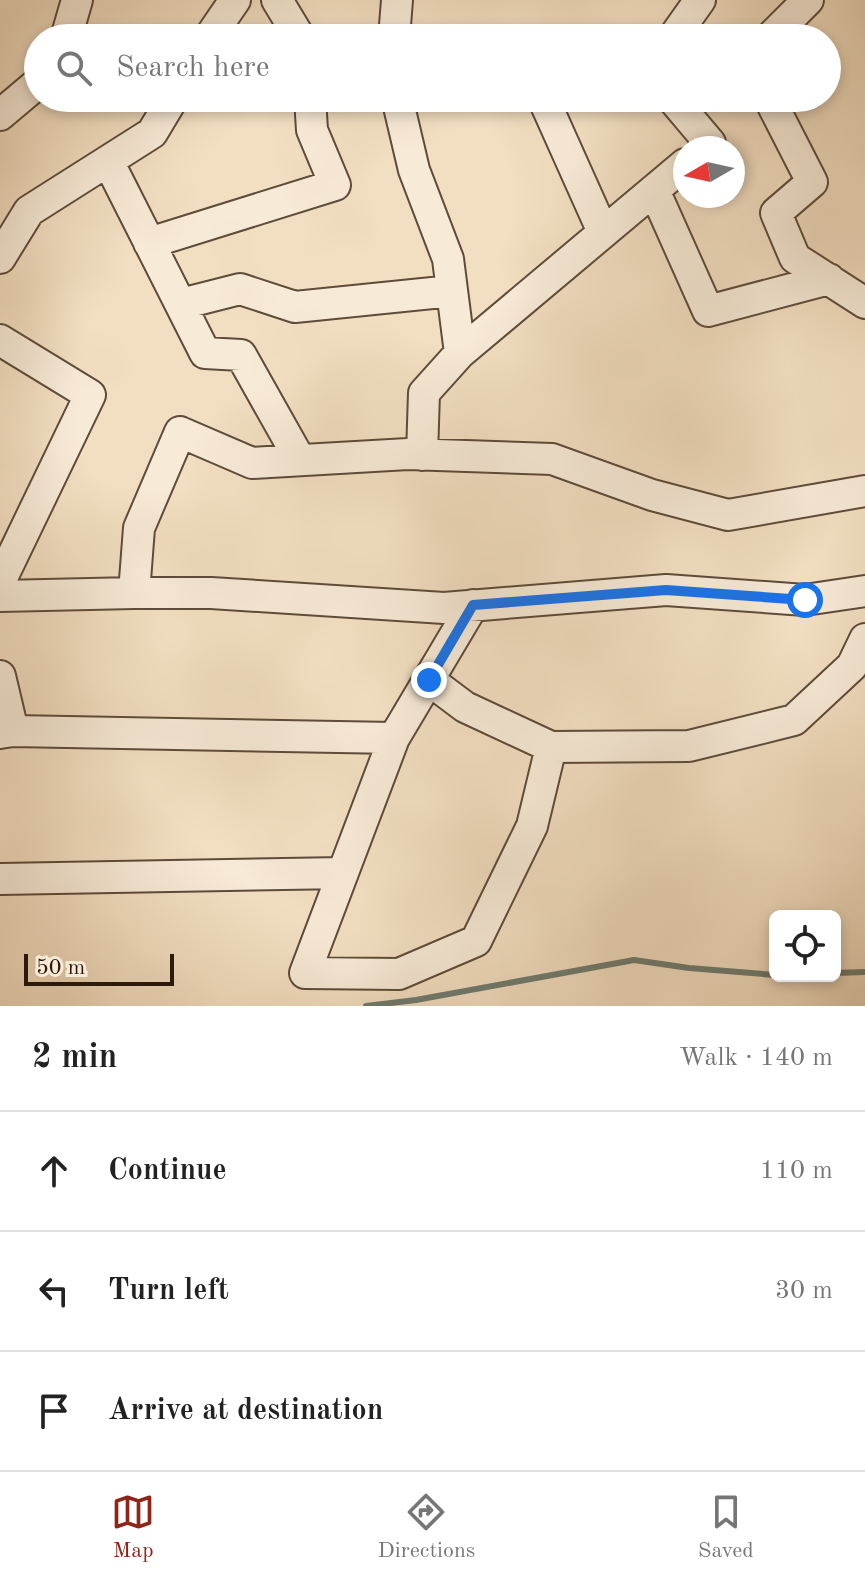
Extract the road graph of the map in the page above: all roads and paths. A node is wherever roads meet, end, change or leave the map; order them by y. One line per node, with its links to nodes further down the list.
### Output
1 (77, 0): 7 (street)
2 (235, 0): 8 (street)
3 (277, 0): 9 (street)
4 (397, 0): 10 (street)
5 (700, 0): 11 (street)
6 (808, 0): 12 (street)
7 (70, 24)
8 (219, 24)
9 (292, 24)
10 (394, 24)
11 (683, 24)
12 (784, 24)
13 (24, 95): 20 (street)
14 (165, 112): 22 (street)
15 (311, 112): 26 (street)
16 (400, 112): 29 (street)
17 (549, 112): 25 (street)
18 (684, 112): 21 (street)
19 (776, 112): 28 (street)
20 (0, 115)
21 (704, 136)
22 (108, 161): 26 (street); 27 (street)
23 (673, 174): 24 (street)
24 (654, 190): 25 (street); 28 (street)
25 (603, 232): 33 (street)
26 (149, 243): 31 (street)
27 (0, 258)
28 (829, 279): 30 (street)
29 (452, 291): 31 (street); 33 (street)
30 (865, 303)
31 (181, 304): 35 (street)
32 (0, 340): 37 (street)
33 (460, 353): 34 (street)
34 (422, 455): 35 (street); 36 (street)
35 (300, 460): 39 (street)
36 (865, 491)
37 (0, 582)
38 (865, 591): 41 (street)
39 (134, 593): 40 (street); 41 (street)
40 (0, 596)
41 (473, 605): 44 (street)
42 (865, 639): 47 (street)
43 (0, 676): 45 (street)
44 (429, 680): 46 (street); 47 (street)
45 (6, 732): 46 (street)
46 (394, 738): 48 (street)
47 (551, 747): 48 (street)
48 (343, 873): 49 (street)
49 (0, 879)

